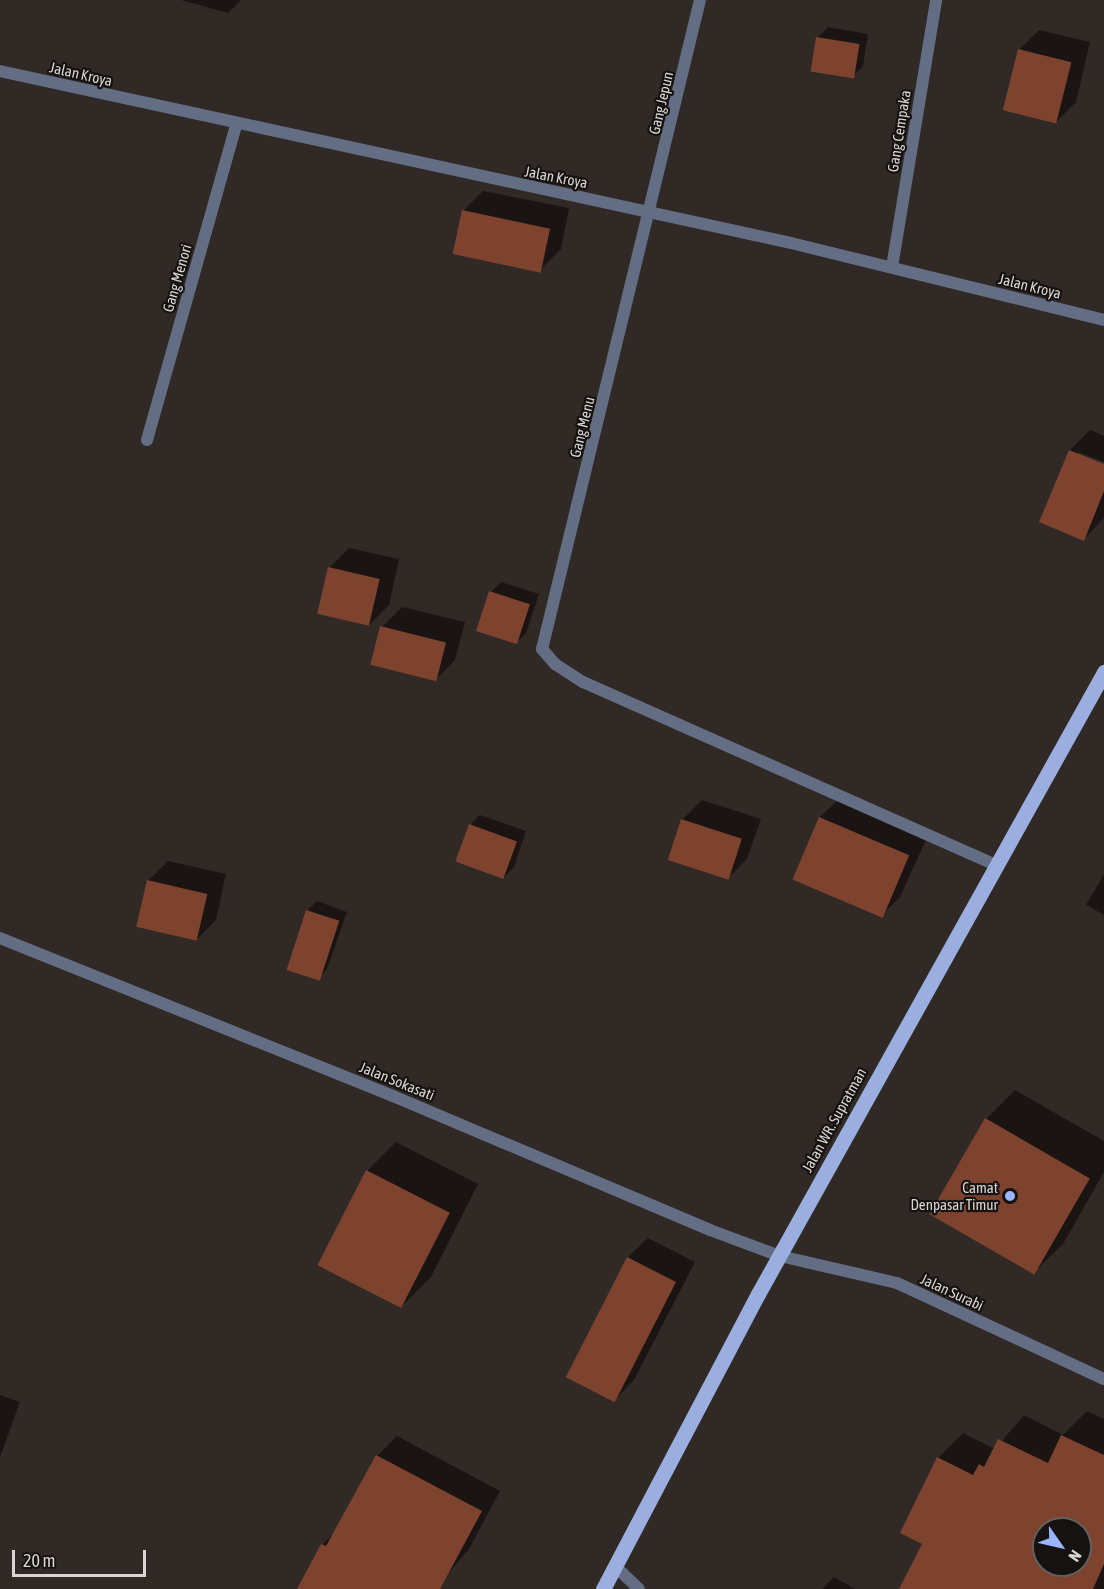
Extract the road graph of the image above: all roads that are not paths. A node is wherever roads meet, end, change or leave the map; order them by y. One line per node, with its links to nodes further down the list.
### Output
1 (700, 0): 5 (street, Gang Jepun)
2 (936, 0): 6 (street, Gang Cempaka)
3 (0, 70): 4 (street, Jalan Kroya)
4 (236, 125): 5 (street, Jalan Kroya); 8 (street, Gang Menori)
5 (651, 212): 6 (street, Jalan Kroya); 10 (street, Gang Menu)
6 (892, 267): 7 (street, Jalan Kroya)
7 (1104, 320)
8 (147, 440)
9 (1104, 672): 10 (main road, Jalan WR. Supratman)
10 (998, 866): 12 (main road, Jalan WR. Supratman)
11 (0, 938): 12 (street, Jalan Sokasati)
12 (780, 1256): 13 (street, Jalan Surabi); 14 (main road, Jalan WR. Supratman)
13 (1104, 1379)
14 (615, 1566): 15 (main road, Jalan WR. Supratman); 16 (street)
15 (603, 1589)
16 (639, 1589)

